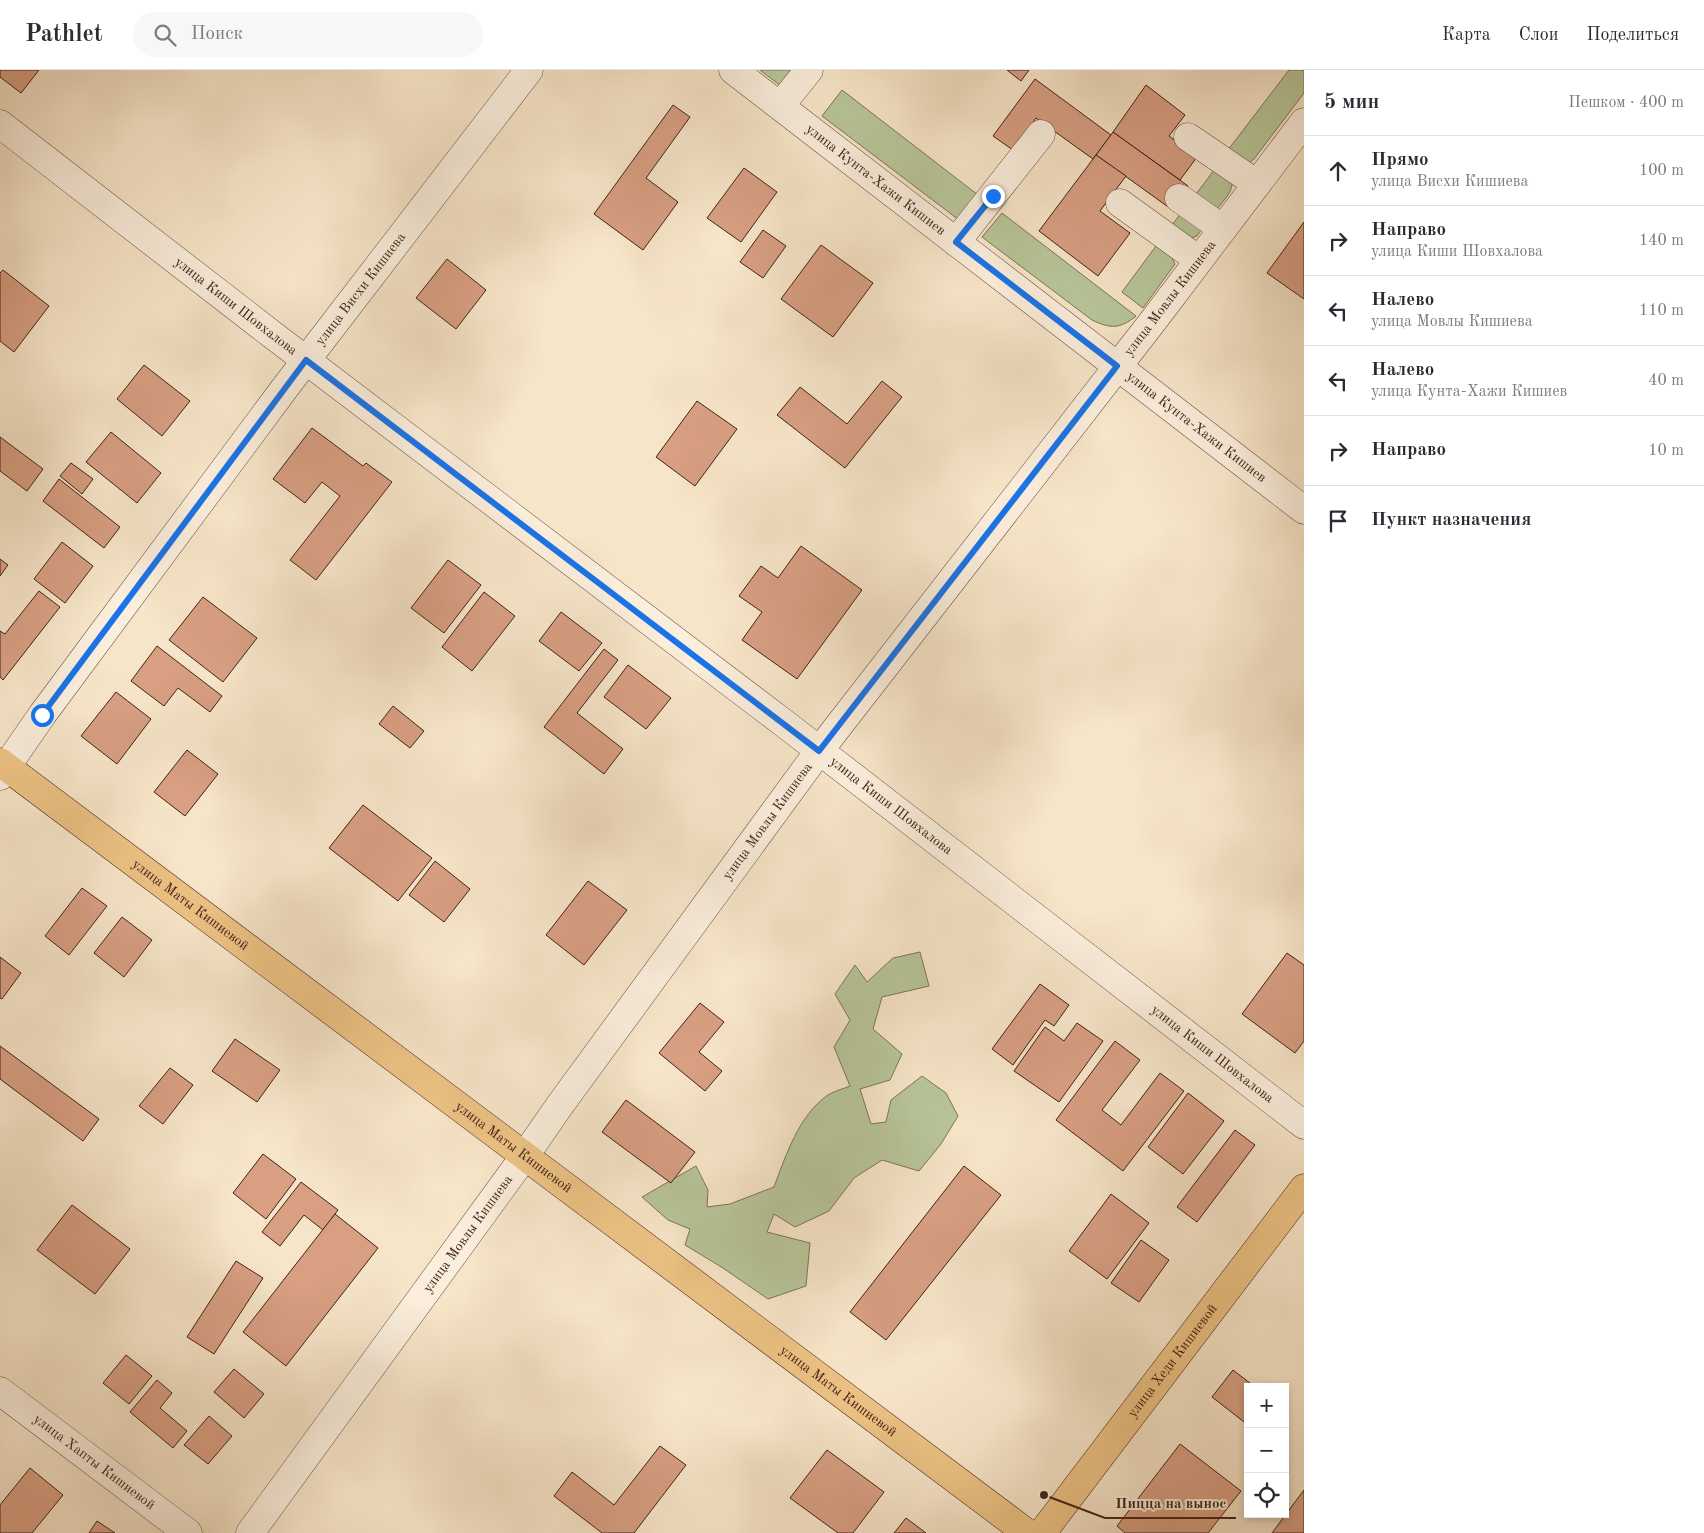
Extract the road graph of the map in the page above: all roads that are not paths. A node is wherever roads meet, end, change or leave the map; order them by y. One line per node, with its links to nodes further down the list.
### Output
1 (529, 70): 15 (street, улица Висхи Кишиева)
2 (733, 70): 4 (street, улица Кунта-Хажи Кишиев)
3 (809, 70): 4 (street)
4 (780, 106): 13 (street, улица Кунта-Хажи Кишиев)
5 (1304, 122): 9 (street, улица Мовлы Кишиева)
6 (0, 124): 15 (street, улица Киши Шовхалова)
7 (1041, 134): 13 (street)
8 (1188, 137): 9 (street)
9 (1258, 184): 12 (street, улица Мовлы Кишиева)
10 (1179, 198): 12 (street)
11 (1120, 203): 14 (street)
12 (1223, 229): 14 (street, улица Мовлы Кишиева)
13 (956, 242): 16 (street, улица Кунта-Хажи Кишиев)
14 (1199, 260): 16 (street, улица Мовлы Кишиева)
15 (306, 360): 18 (street, улица Киши Шовхалова); 19 (street, улица Висхи Кишиева)
16 (1117, 366): 17 (street, улица Кунта-Хажи Кишиев); 18 (street, улица Мовлы Кишиева)
17 (1304, 510)
18 (819, 751): 20 (street, улица Киши Шовхалова); 21 (street, улица Мовлы Кишиева)
19 (2, 768): 21 (main road, улица Маты Кишиевой)
20 (1304, 1125)
21 (524, 1157): 25 (street, улица Мовлы Кишиева); 26 (main road, улица Маты Кишиевой)
22 (1304, 1188): 27 (main road, улица Хеди Кишиевой)
23 (0, 1391): 24 (street, улица Хапты Кишиевой)
24 (188, 1533)
25 (250, 1533)
26 (1027, 1533)
27 (1042, 1533)

